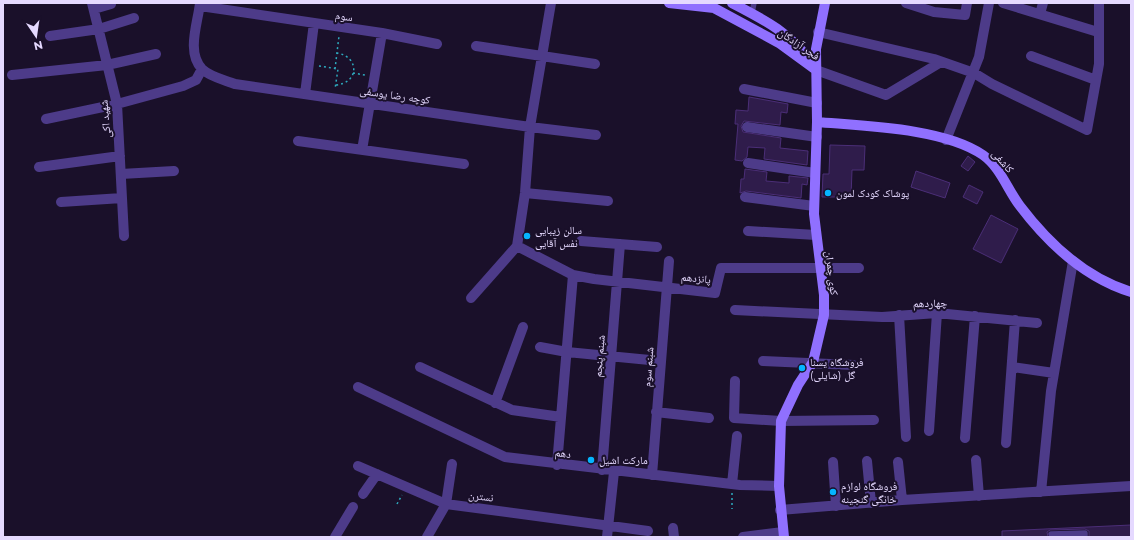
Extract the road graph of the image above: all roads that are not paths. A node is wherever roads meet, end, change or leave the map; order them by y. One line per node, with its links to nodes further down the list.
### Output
1 (551, 3): 31 (street)
2 (669, 3): 27 (street, فجر آزادگان)
3 (732, 3): 16 (street, فجر آزادگان)
4 (754, 3): 16 (lane)
5 (825, 3): 21 (street, کوی چمران)
6 (906, 3): 15 (street)
7 (967, 3): 15 (street)
8 (989, 3): 37 (street)
9 (1003, 3): 17 (street)
10 (1043, 3): 17 (street)
11 (1099, 3): 22 (street)
12 (111, 4): 14 (street)
13 (200, 5): 19 (street, سوم); 35 (street)
14 (93, 6): 20 (street, شهید اکی)
15 (928, 7)
16 (752, 13): 24 (street, فجر آزادگان)
17 (1040, 14): 22 (street)
18 (134, 18): 20 (street)
19 (314, 23): 23 (street, سوم); 41 (street)
20 (99, 29): 25 (street); 34 (street, شهید اکی)
21 (818, 32): 32 (street); 36 (street, کوی چمران)
22 (1098, 32): 39 (street)
23 (382, 33): 26 (street, سوم); 44 (street)
24 (786, 34): 27 (street); 36 (street, فجر آزادگان)
25 (50, 36)
26 (437, 44)
27 (779, 44): 36 (street, فجر آزادگان)
28 (476, 46): 31 (street)
29 (156, 54): 34 (street)
30 (1031, 56): 39 (street)
31 (542, 57): 33 (street); 48 (street)
32 (941, 62): 36 (street); 37 (street)
33 (595, 64)
34 (107, 65): 38 (street); 43 (street, شهید اکی)
35 (202, 69): 41 (street, کوچه رضا یوسفی); 43 (street)
36 (816, 70): 42 (street, کوی چمران)
37 (974, 73): 39 (street); 51 (street)
38 (12, 75)
39 (1096, 80)
40 (744, 89): 42 (street)
41 (305, 94): 44 (street, کوچه رضا یوسفی)
42 (817, 103): 46 (street, کوی چمران)
43 (117, 104): 45 (street); 54 (street, شهید اکی)
44 (371, 104): 48 (street, کوچه رضا یوسفی); 53 (street)
45 (46, 119)
46 (817, 122): 50 (street, کوی چمران); 51 (street, کاشفی)
47 (747, 127): 50 (street)
48 (530, 128): 49 (street, کوچه رضا یوسفی); 61 (street)
49 (596, 135)
50 (817, 137): 59 (street, کوی چمران)
51 (946, 140): 75 (street, کاشفی)
52 (298, 141): 53 (street)
53 (362, 150): 56 (street)
54 (120, 156): 57 (street); 60 (street, شهید اکی)
55 (748, 163): 59 (street)
56 (464, 164)
57 (39, 167)
58 (174, 171): 60 (street)
59 (815, 173): 66 (street, کوی چمران)
60 (121, 174): 63 (street, شهید اکی)
61 (525, 193): 64 (street); 72 (street)
62 (745, 197): 66 (street)
63 (122, 198): 65 (street); 69 (street, شهید اکی)
64 (608, 201)
65 (61, 202)
66 (814, 206): 68 (street, کوی چمران)
67 (748, 231): 68 (street)
68 (816, 235): 77 (street, کوی چمران)
69 (124, 236)
70 (581, 241): 71 (street)
71 (620, 244): 73 (street); 79 (street, شبنم پنجم)
72 (517, 246): 78 (street, پانزدهم); 82 (street)
73 (657, 247)
74 (669, 261): 80 (street, شبنم سوم)
75 (1073, 261): 81 (street, کاشفی); 100 (street)
76 (859, 268): 77 (street, پانزدهم)
77 (820, 269): 80 (street, پانزدهم); 85 (street, کوی چمران)
78 (573, 275): 79 (street, پانزدهم); 92 (street)
79 (617, 282): 80 (street, پانزدهم); 93 (street, شبنم پنجم)
80 (667, 287): 95 (street, شبنم سوم)
81 (1131, 292)
82 (471, 298)
83 (736, 310): 85 (street, چهاردهم)
84 (937, 313): 86 (street, چهاردهم); 87 (street, چهاردهم); 109 (street)
85 (824, 315): 86 (street, چهاردهم); 96 (street, کوی چمران)
86 (899, 315): 111 (street)
87 (975, 316): 88 (street, چهاردهم); 112 (street)
88 (1015, 320): 89 (street, چهاردهم); 99 (street)
89 (1037, 323)
90 (523, 328): 103 (street)
91 (540, 347): 92 (street)
92 (567, 352): 93 (street); 105 (street)
93 (611, 356): 95 (street); 121 (street, شبنم پنجم)
94 (763, 361): 96 (street)
95 (660, 362): 104 (street, شبنم سوم)
96 (813, 362): 97 (street); 108 (street, کوی چمران)
97 (854, 365)
98 (420, 367): 103 (street)
99 (1012, 367): 100 (street); 113 (street)
100 (1054, 373): 128 (street)
101 (735, 381): 108 (street)
102 (358, 388): 119 (street, دهم)
103 (496, 403): 105 (street)
104 (656, 412): 106 (street); 124 (street, شبنم سوم)
105 (561, 417): 119 (street)
106 (709, 418)
107 (874, 420): 108 (street)
108 (781, 421): 126 (street, کوی چمران)
109 (929, 431)
110 (737, 436): 125 (street)
111 (906, 438)
112 (965, 438)
113 (1006, 443)
114 (976, 460): 130 (street)
115 (867, 461): 132 (street)
116 (833, 462): 134 (street)
117 (898, 462): 131 (street)
118 (452, 464): 133 (street)
119 (557, 465): 121 (street, دهم)
120 (358, 466): 123 (street, نسترن)
121 (602, 470): 122 (street, دهم)
122 (614, 472): 124 (street, دهم); 137 (street)
123 (377, 474): 129 (street); 133 (street, نسترن)
124 (652, 475): 125 (street, دهم)
125 (732, 484): 126 (street, دهم)
126 (779, 486): 136 (street, کوی چمران)
127 (1131, 486): 128 (street)
128 (1041, 492): 130 (street)
129 (363, 494)
130 (979, 496): 131 (street)
131 (902, 500): 132 (street)
132 (871, 503): 134 (street)
133 (446, 504): 137 (street, نسترن); 142 (street)
134 (836, 506): 136 (street)
135 (353, 507): 141 (street)
136 (780, 510): 139 (street, کوی چمران)
137 (608, 525): 138 (street, نسترن); 143 (street)
138 (648, 531)
139 (783, 534): 144 (street)
140 (1051, 534): 145 (lane)
141 (335, 537)
142 (427, 537)
143 (607, 537)
144 (743, 537)
145 (1085, 537)

